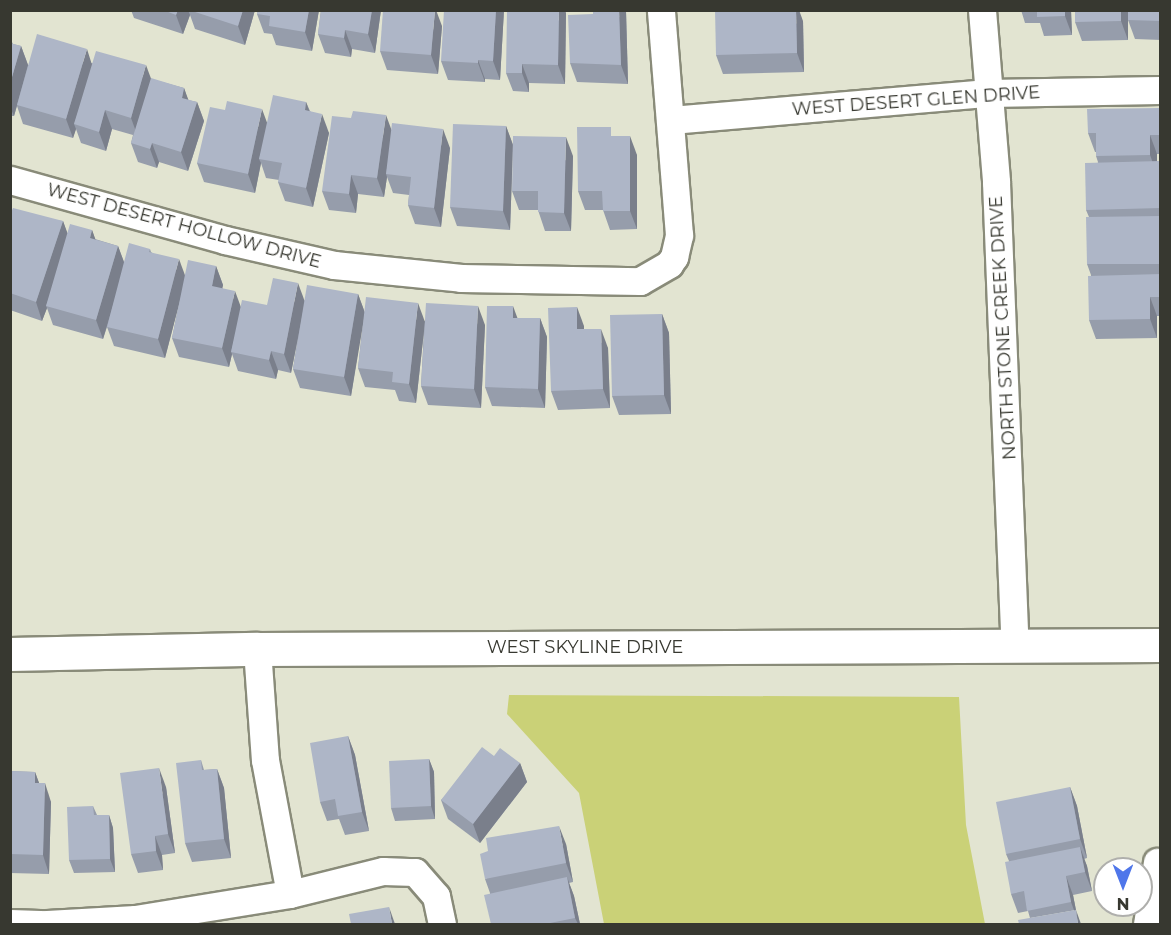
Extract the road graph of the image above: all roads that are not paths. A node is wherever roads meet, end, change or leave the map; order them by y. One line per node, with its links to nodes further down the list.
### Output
1 (661, 10): 5 (street)
2 (982, 10): 4 (street, NORTH STONE CREEK DRIVE)
3 (1161, 90): 4 (street, WEST DESERT GLEN DRIVE)
4 (988, 93): 5 (street, WEST DESERT GLEN DRIVE); 8 (street, NORTH STONE CREEK DRIVE)
5 (671, 120): 6 (street, WEST DESERT HOLLOW DRIVE)
6 (10, 180)
7 (1161, 645): 8 (street, WEST SKYLINE DRIVE)
8 (1015, 646): 9 (street, WEST SKYLINE DRIVE)
9 (256, 649): 10 (street, WEST SKYLINE DRIVE); 12 (street)
10 (10, 654)
11 (1157, 862): 15 (street)
12 (290, 894): 13 (street); 14 (street)
13 (10, 922)
14 (442, 924)
15 (1147, 924)

